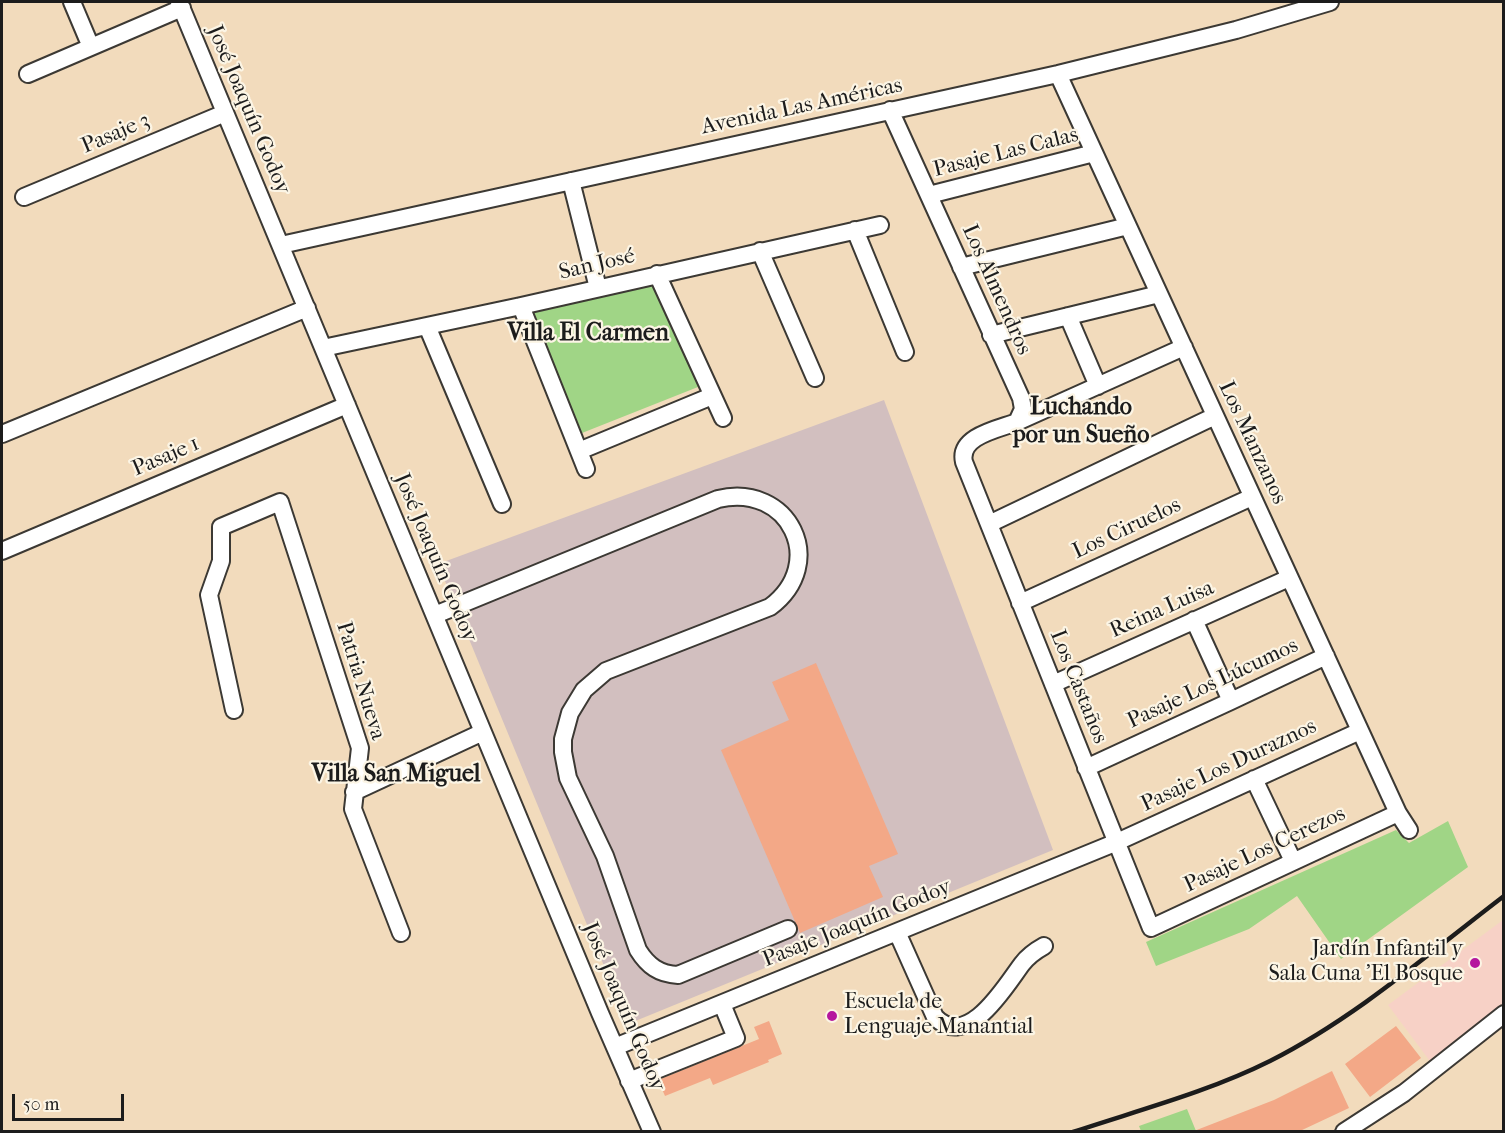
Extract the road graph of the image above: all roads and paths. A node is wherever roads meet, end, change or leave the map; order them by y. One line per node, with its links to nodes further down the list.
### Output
1 (72, 2): 4 (street)
2 (1330, 2): 6 (street, Avenida Las Américas)
3 (180, 5): 4 (street); 8 (street, José Joaquín Godoy)
4 (91, 47): 5 (street)
5 (28, 74)
6 (1058, 74): 7 (street, Avenida Las Américas); 9 (street, Los Manzanos)
7 (890, 111): 10 (street, Avenida Las Américas); 11 (street, Los Almendros)
8 (225, 113): 12 (street, Pasaje 3); 16 (street, José Joaquín Godoy)
9 (1094, 153): 11 (street, Pasaje Las Calas); 14 (street, Los Manzanos)
10 (571, 181): 16 (street, Avenida Las Américas); 20 (street)
11 (929, 195): 18 (street, Los Almendros)
12 (24, 197)
13 (880, 225): 15 (street, San José)
14 (1128, 226): 18 (street); 21 (street, Los Manzanos)
15 (855, 230): 17 (street, San José); 29 (street)
16 (281, 245): 23 (street, José Joaquín Godoy)
17 (760, 251): 19 (street, San José); 30 (street)
18 (961, 267): 26 (street, Los Almendros)
19 (657, 274): 20 (street, San José); 32 (street)
20 (598, 288): 22 (street, San José)
21 (1159, 294): 24 (street); 27 (street, Los Manzanos)
22 (521, 306): 25 (street, San José); 38 (street)
23 (307, 308): 28 (street, José Joaquín Godoy); 37 (street)
24 (1068, 316): 26 (street); 31 (street)
25 (427, 326): 28 (street, San José); 41 (street)
26 (991, 335): 36 (street, Los Almendros)
27 (1184, 347): 31 (street); 34 (street, Los Manzanos)
28 (323, 348): 33 (street, José Joaquín Godoy)
29 (905, 352)
30 (815, 378)
31 (1098, 386): 36 (street)
32 (712, 396): 35 (street); 38 (street)
33 (347, 405): 43 (street, Pasaje 1); 46 (street, José Joaquín Godoy)
34 (1215, 416): 40 (street, Los Manzanos); 42 (street)
35 (723, 418)
36 (1017, 422): 42 (street, Los Castaños)
37 (2, 434)
38 (579, 451): 39 (street)
39 (586, 469)
40 (1252, 497): 44 (street, Los Manzanos); 45 (street, Los Ciruelos)
41 (502, 504)
42 (989, 524): 45 (street, Los Castaños)
43 (2, 550)
44 (1290, 578): 47 (street, Reina Luisa); 48 (street, Los Manzanos)
45 (1020, 603): 49 (street, Los Castaños)
46 (435, 615): 53 (street, José Joaquín Godoy); 61 (street)
47 (1194, 620): 49 (street, Reina Luisa); 50 (street)
48 (1326, 656): 50 (street, Pasaje Los Lúcumos); 52 (street, Los Manzanos)
49 (1053, 684): 54 (street, Los Castaños)
50 (1232, 701): 54 (street, Pasaje Los Lúcumos)
51 (234, 710): 56 (street, Patria Nueva)
52 (1360, 731): 55 (street, Pasaje Los Duraznos); 57 (street, Los Manzanos)
53 (483, 732): 56 (street); 68 (street, José Joaquín Godoy)
54 (1086, 768): 59 (street, Los Castaños)
55 (1254, 779): 59 (street, Pasaje Los Duraznos); 60 (street)
56 (354, 792): 64 (street, Patria Nueva)
57 (1398, 813): 58 (street, Los Manzanos); 60 (street, Pasaje Los Cerezos)
58 (1409, 830)
59 (1117, 842): 62 (street, Los Castaños); 63 (street, Pasaje Joaquín Godoy)
60 (1293, 861): 62 (street, Pasaje Los Cerezos)
61 (788, 928)
62 (1151, 928)
63 (897, 932): 65 (street); 66 (street, Pasaje Joaquín Godoy)
64 (401, 933)
65 (1044, 946)
66 (722, 1004): 68 (street, Pasaje Joaquín Godoy); 69 (street)
67 (1503, 1014): 71 (street)
68 (615, 1047): 69 (street, José Joaquín Godoy)
69 (629, 1081): 70 (street, José Joaquín Godoy)
70 (652, 1131)
71 (1344, 1131)

